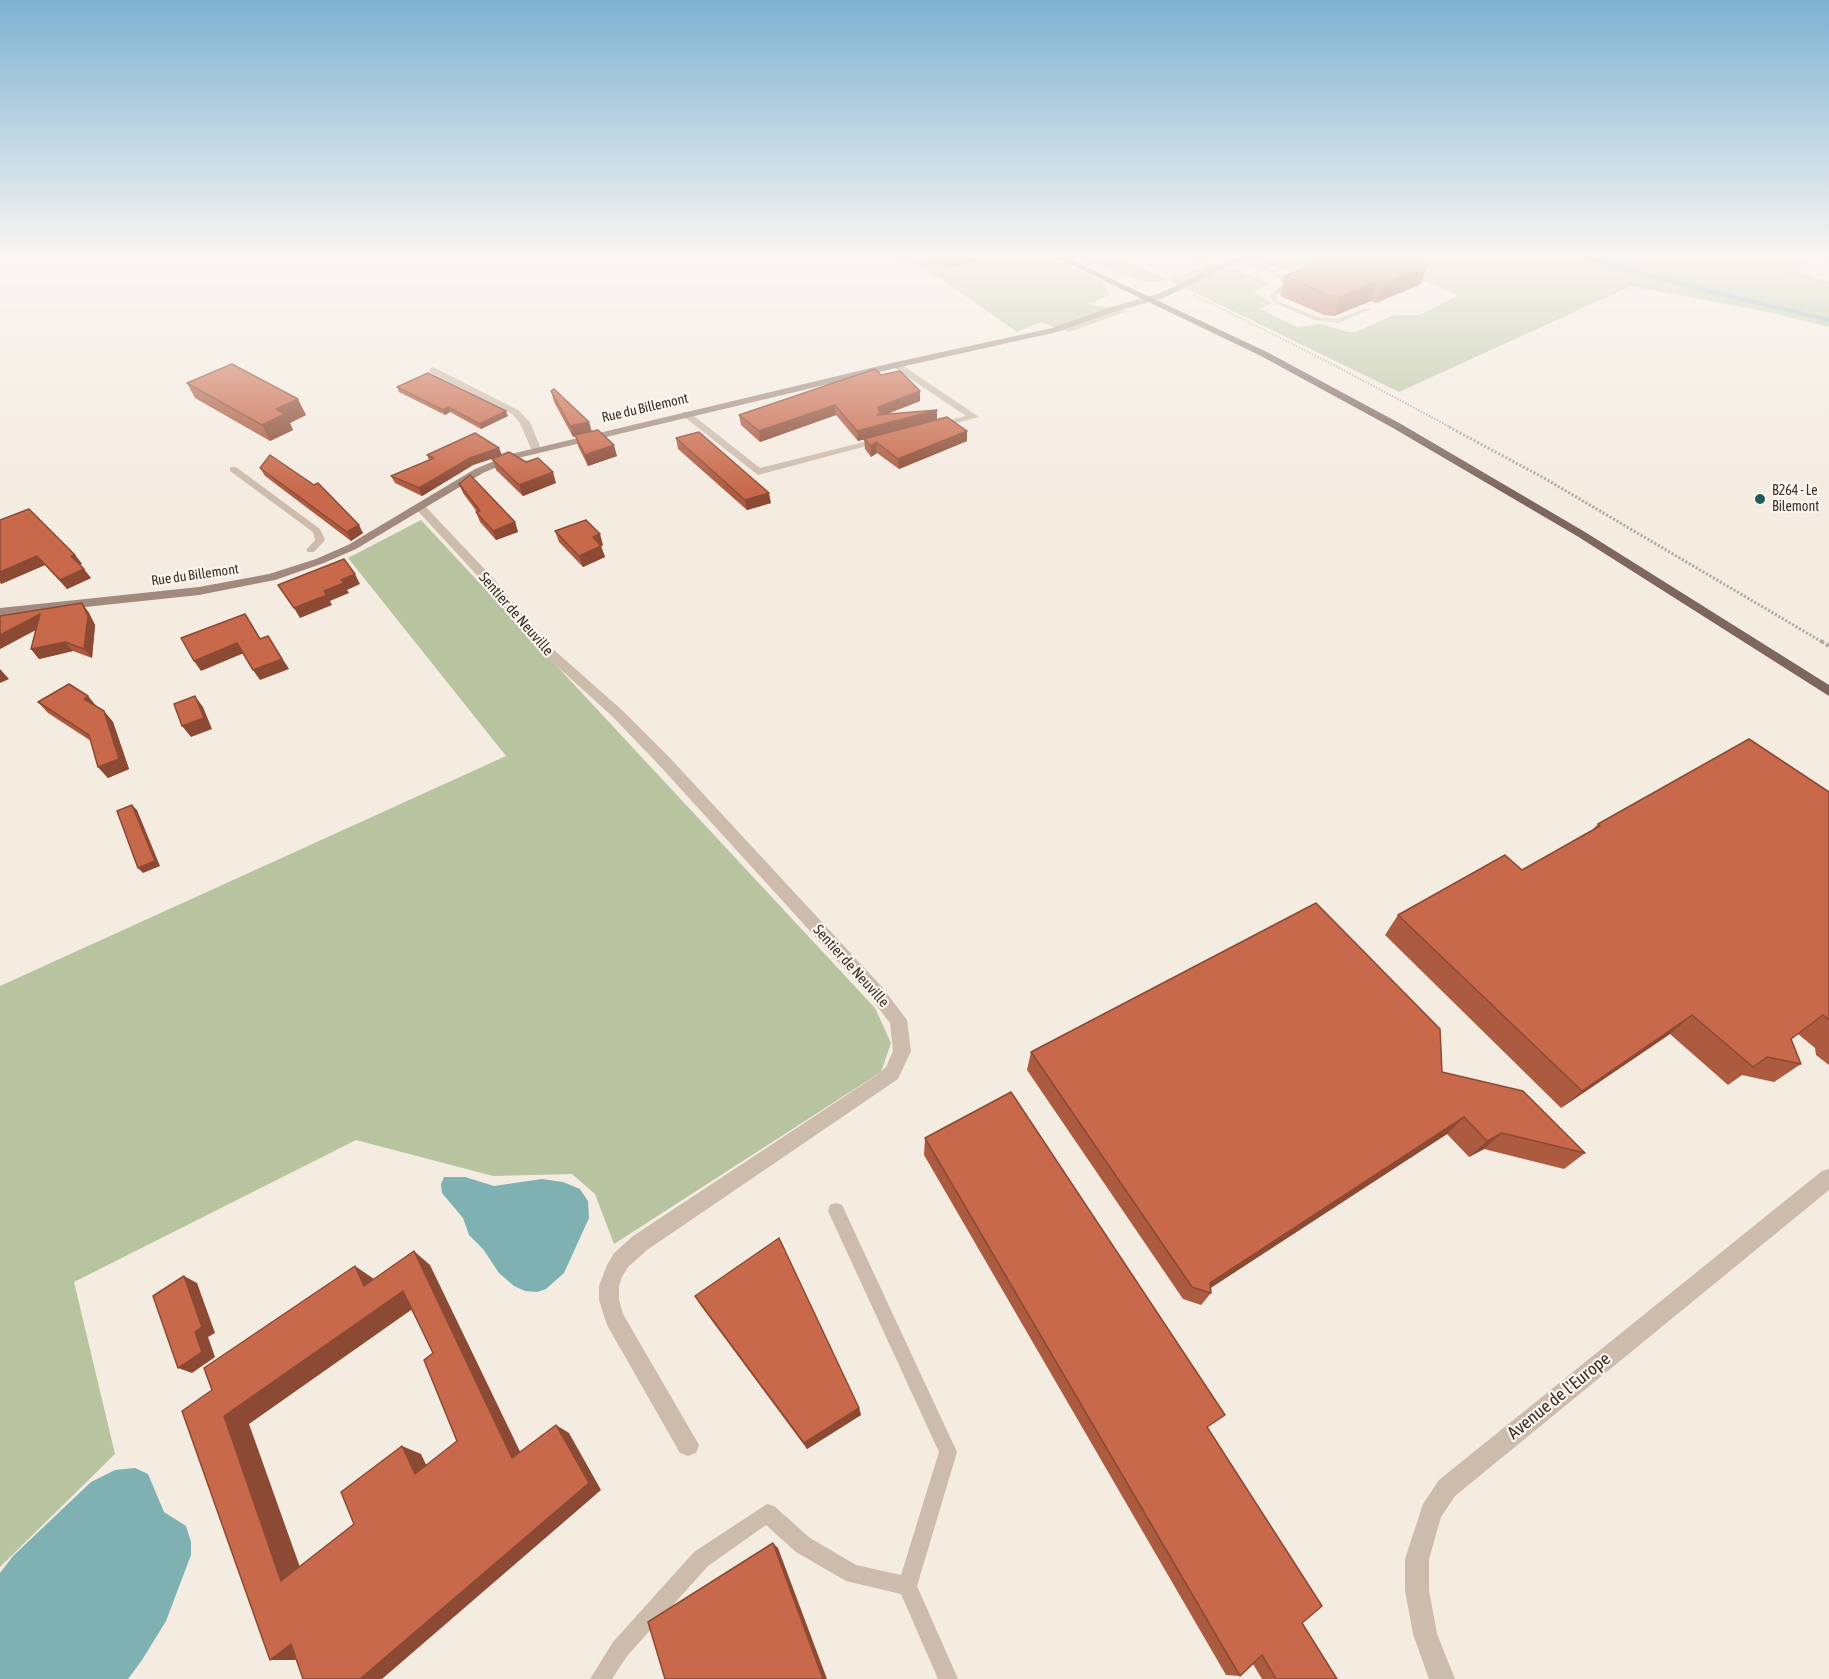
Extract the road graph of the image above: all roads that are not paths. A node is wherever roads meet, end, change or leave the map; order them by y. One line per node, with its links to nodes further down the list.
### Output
1 (1029, 335): 5 (street, Rue du Billemont)
2 (1228, 335): 4 (main road)
3 (1236, 335): 4 (main road)
4 (1264, 354): 15 (main road)
5 (896, 364): 7 (street, Rue du Billemont); 8 (street)
6 (433, 370): 10 (street)
7 (686, 414): 9 (street); 10 (street, Rue du Billemont)
8 (928, 429)
9 (894, 437)
10 (536, 449): 12 (street, Rue du Billemont)
11 (233, 469): 13 (lane)
12 (420, 507): 14 (street, Rue du Billemont); 18 (street, Sentier de Neuville)
13 (311, 550)
14 (0, 612)
15 (1829, 691)
16 (1829, 1178): 22 (street, Avenue de l'Europe)
17 (836, 1211): 19 (lane)
18 (688, 1445)
19 (907, 1586): 20 (lane); 21 (lane)
20 (600, 1679)
21 (948, 1679)
22 (1442, 1679)

